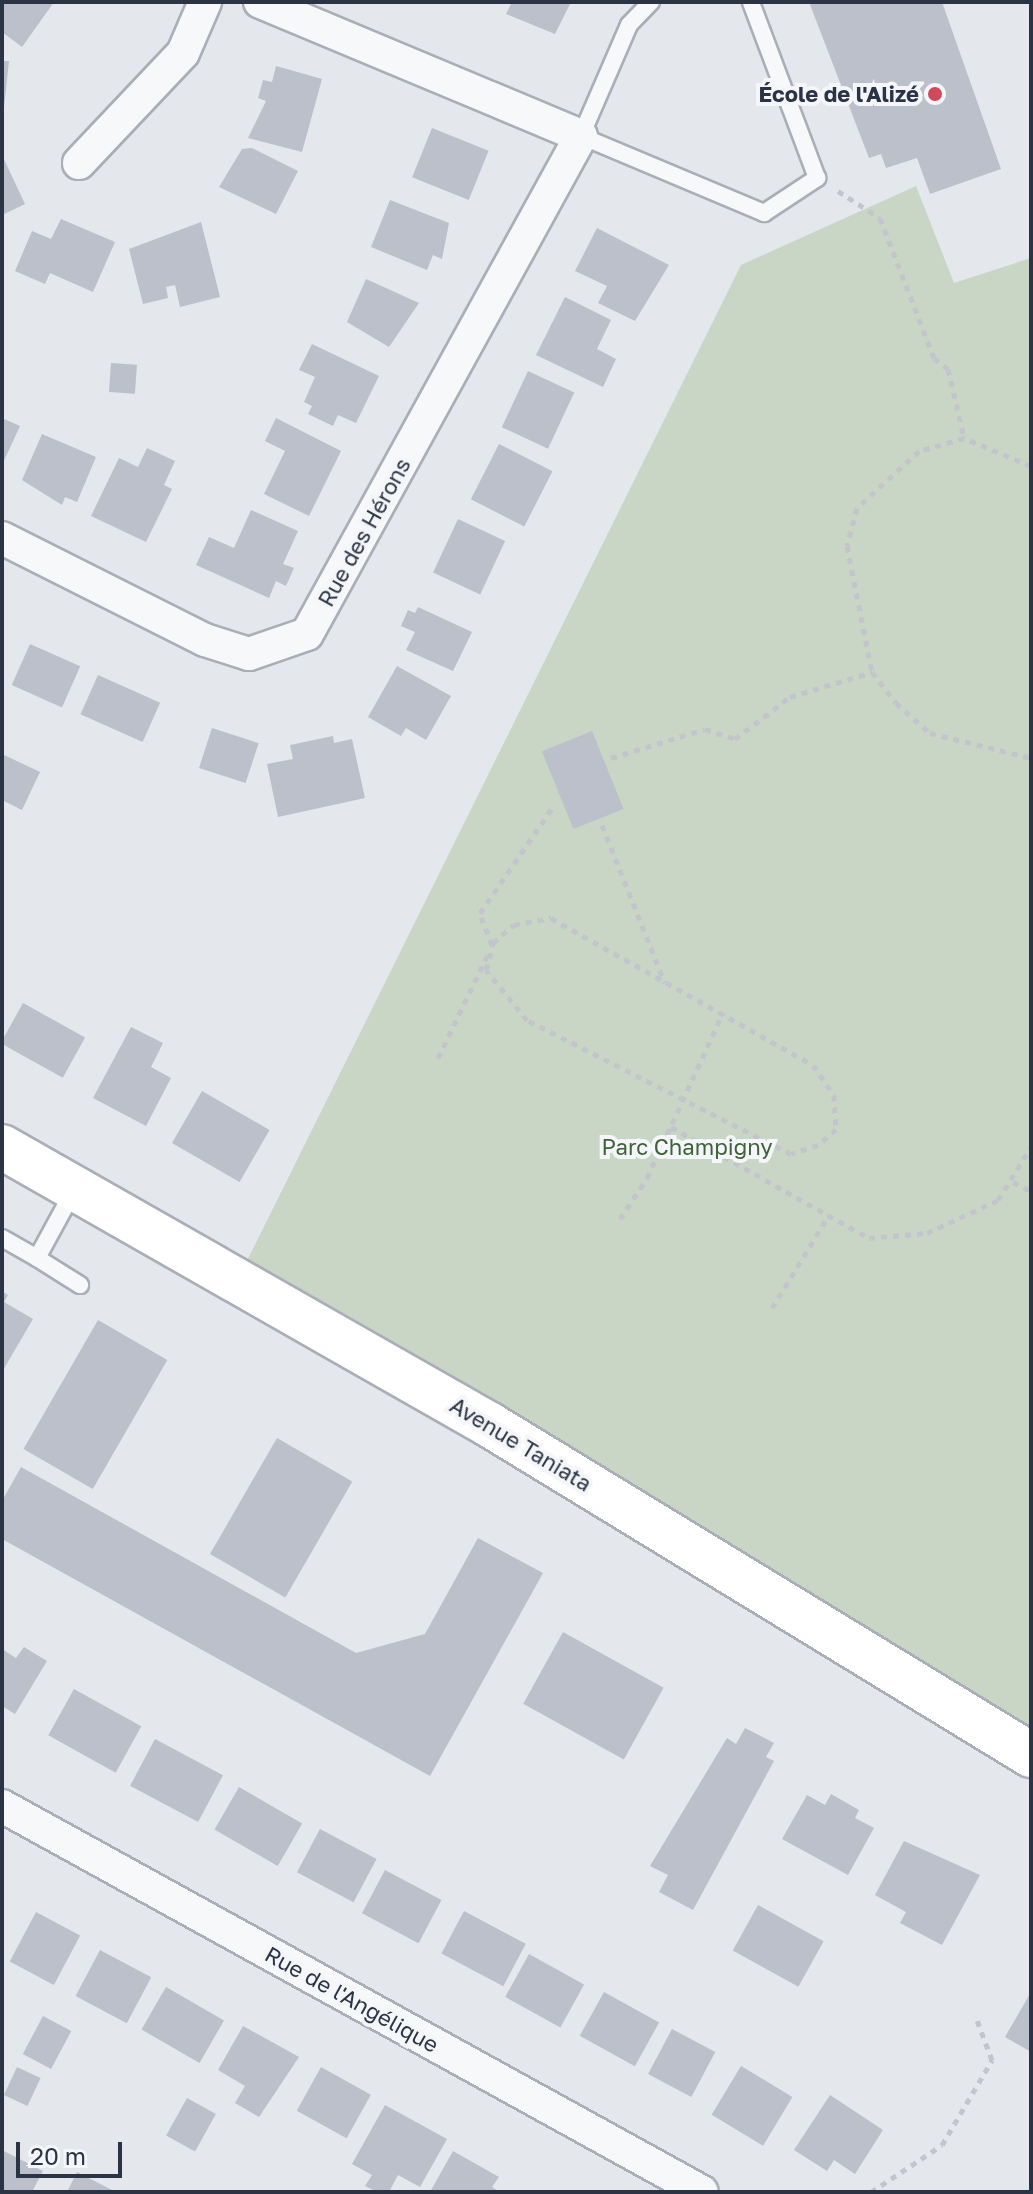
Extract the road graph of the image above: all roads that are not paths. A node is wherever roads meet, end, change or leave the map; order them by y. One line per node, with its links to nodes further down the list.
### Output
1 (205, 2): 6 (street)
2 (260, 2): 5 (street)
3 (651, 2): 5 (lane, Rue des Hérons)
4 (751, 2): 5 (lane)
5 (581, 136): 7 (street, Rue des Hérons)
6 (79, 163)
7 (2, 538)
8 (2, 1147): 9 (main road, Avenue Taniata)
9 (74, 1188): 11 (lane); 13 (main road, Avenue Taniata)
10 (2, 1238): 11 (lane)
11 (37, 1258): 12 (lane)
12 (80, 1285)
13 (1031, 1755)
14 (2, 1806): 15 (street, Rue de l'Angélique)
15 (702, 2192)

